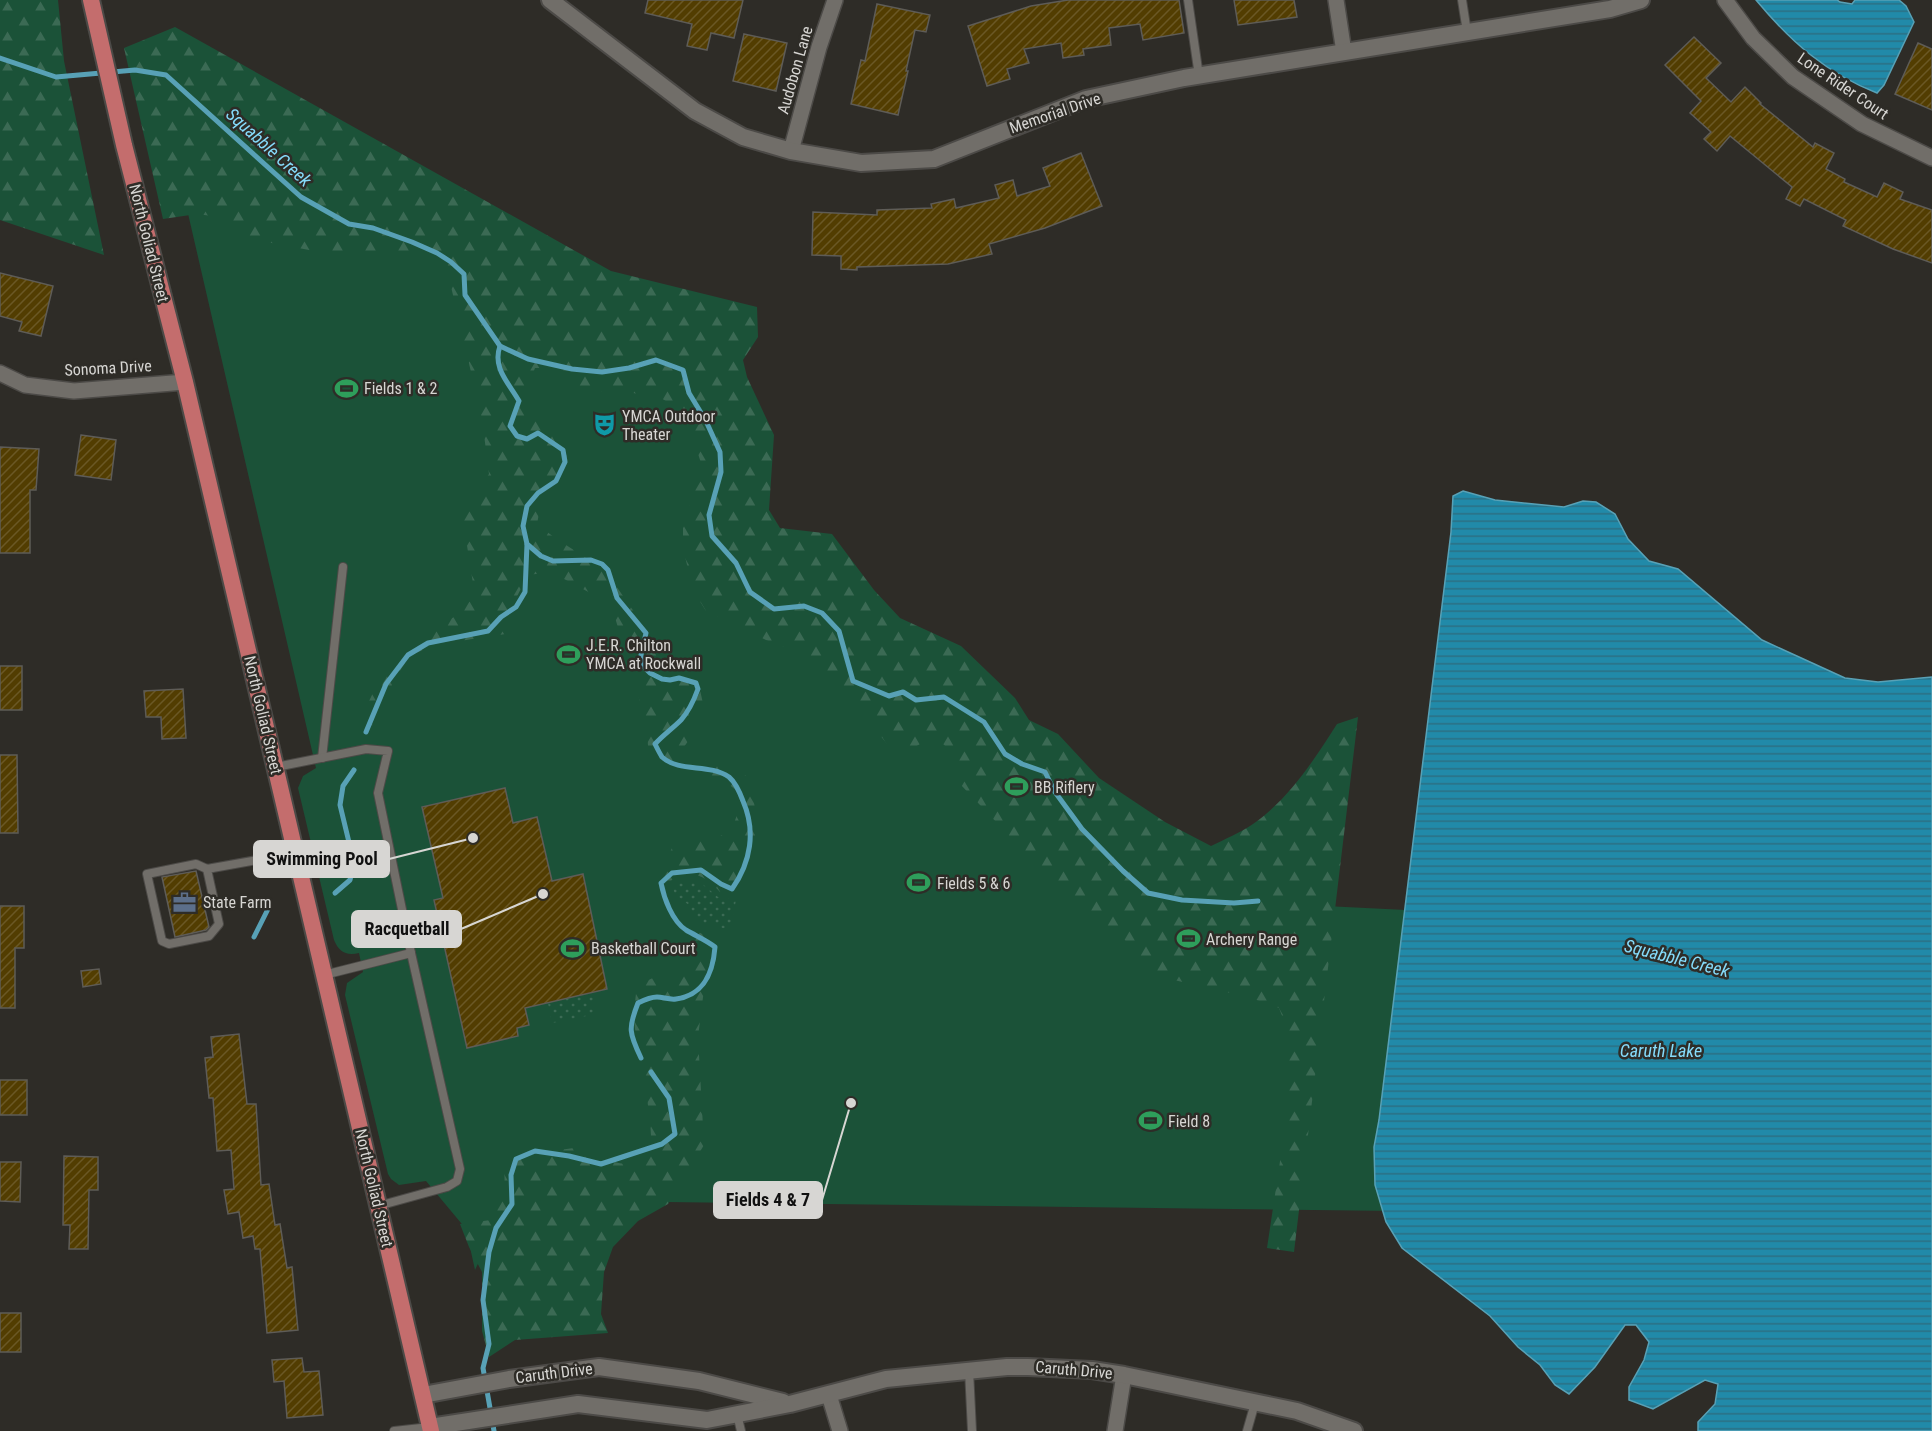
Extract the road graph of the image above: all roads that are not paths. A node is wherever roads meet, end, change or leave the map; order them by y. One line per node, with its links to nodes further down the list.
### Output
1 (549, 0): 13 (street, Memorial Drive)
2 (835, 0): 13 (street, Audobon Lane)
3 (1188, 0): 12 (lane)
4 (1336, 0): 11 (street)
5 (1461, 0): 10 (lane)
6 (1641, 0): 9 (street, Memorial Drive)
7 (1725, 0): 14 (street, Lone Rider Court)
8 (92, 1): 16 (main road, North Goliad Street)
9 (1610, 4): 10 (street, Memorial Drive)
10 (1467, 32): 11 (street, Memorial Drive)
11 (1344, 52): 12 (street, Memorial Drive)
12 (1199, 76): 13 (street, Memorial Drive)
13 (791, 151)
14 (1932, 158)
15 (0, 374): 16 (street, Sonoma Drive)
16 (185, 381): 19 (main road, North Goliad Street)
17 (343, 567): 18 (lane)
18 (322, 758): 19 (lane); 22 (lane)
19 (276, 767): 20 (main road, North Goliad Street)
20 (296, 853): 21 (lane); 23 (main road, North Goliad Street)
21 (207, 869): 21 (lane)
22 (411, 953): 23 (lane); 24 (lane)
23 (324, 975): 24 (main road, North Goliad Street)
24 (378, 1206): 27 (main road, North Goliad Street)
25 (969, 1370): 26 (street, Caruth Drive); 28 (street, Caruth Drive); 36 (lane)
26 (1124, 1375): 29 (street, Caruth Drive); 37 (street)
27 (423, 1395): 30 (street, Caruth Drive); 32 (main road, North Goliad Street)
28 (829, 1395): 30 (street, Caruth Drive); 35 (street)
29 (1255, 1403): 38 (lane); 39 (street, Caruth Drive)
30 (790, 1404): 31 (street, Caruth Drive)
31 (736, 1414): 32 (street, Caruth Drive); 34 (lane)
32 (430, 1429): 33 (lane)
33 (393, 1431)
34 (741, 1431)
35 (840, 1431)
36 (972, 1431)
37 (1114, 1431)
38 (1247, 1431)
39 (1354, 1431)

